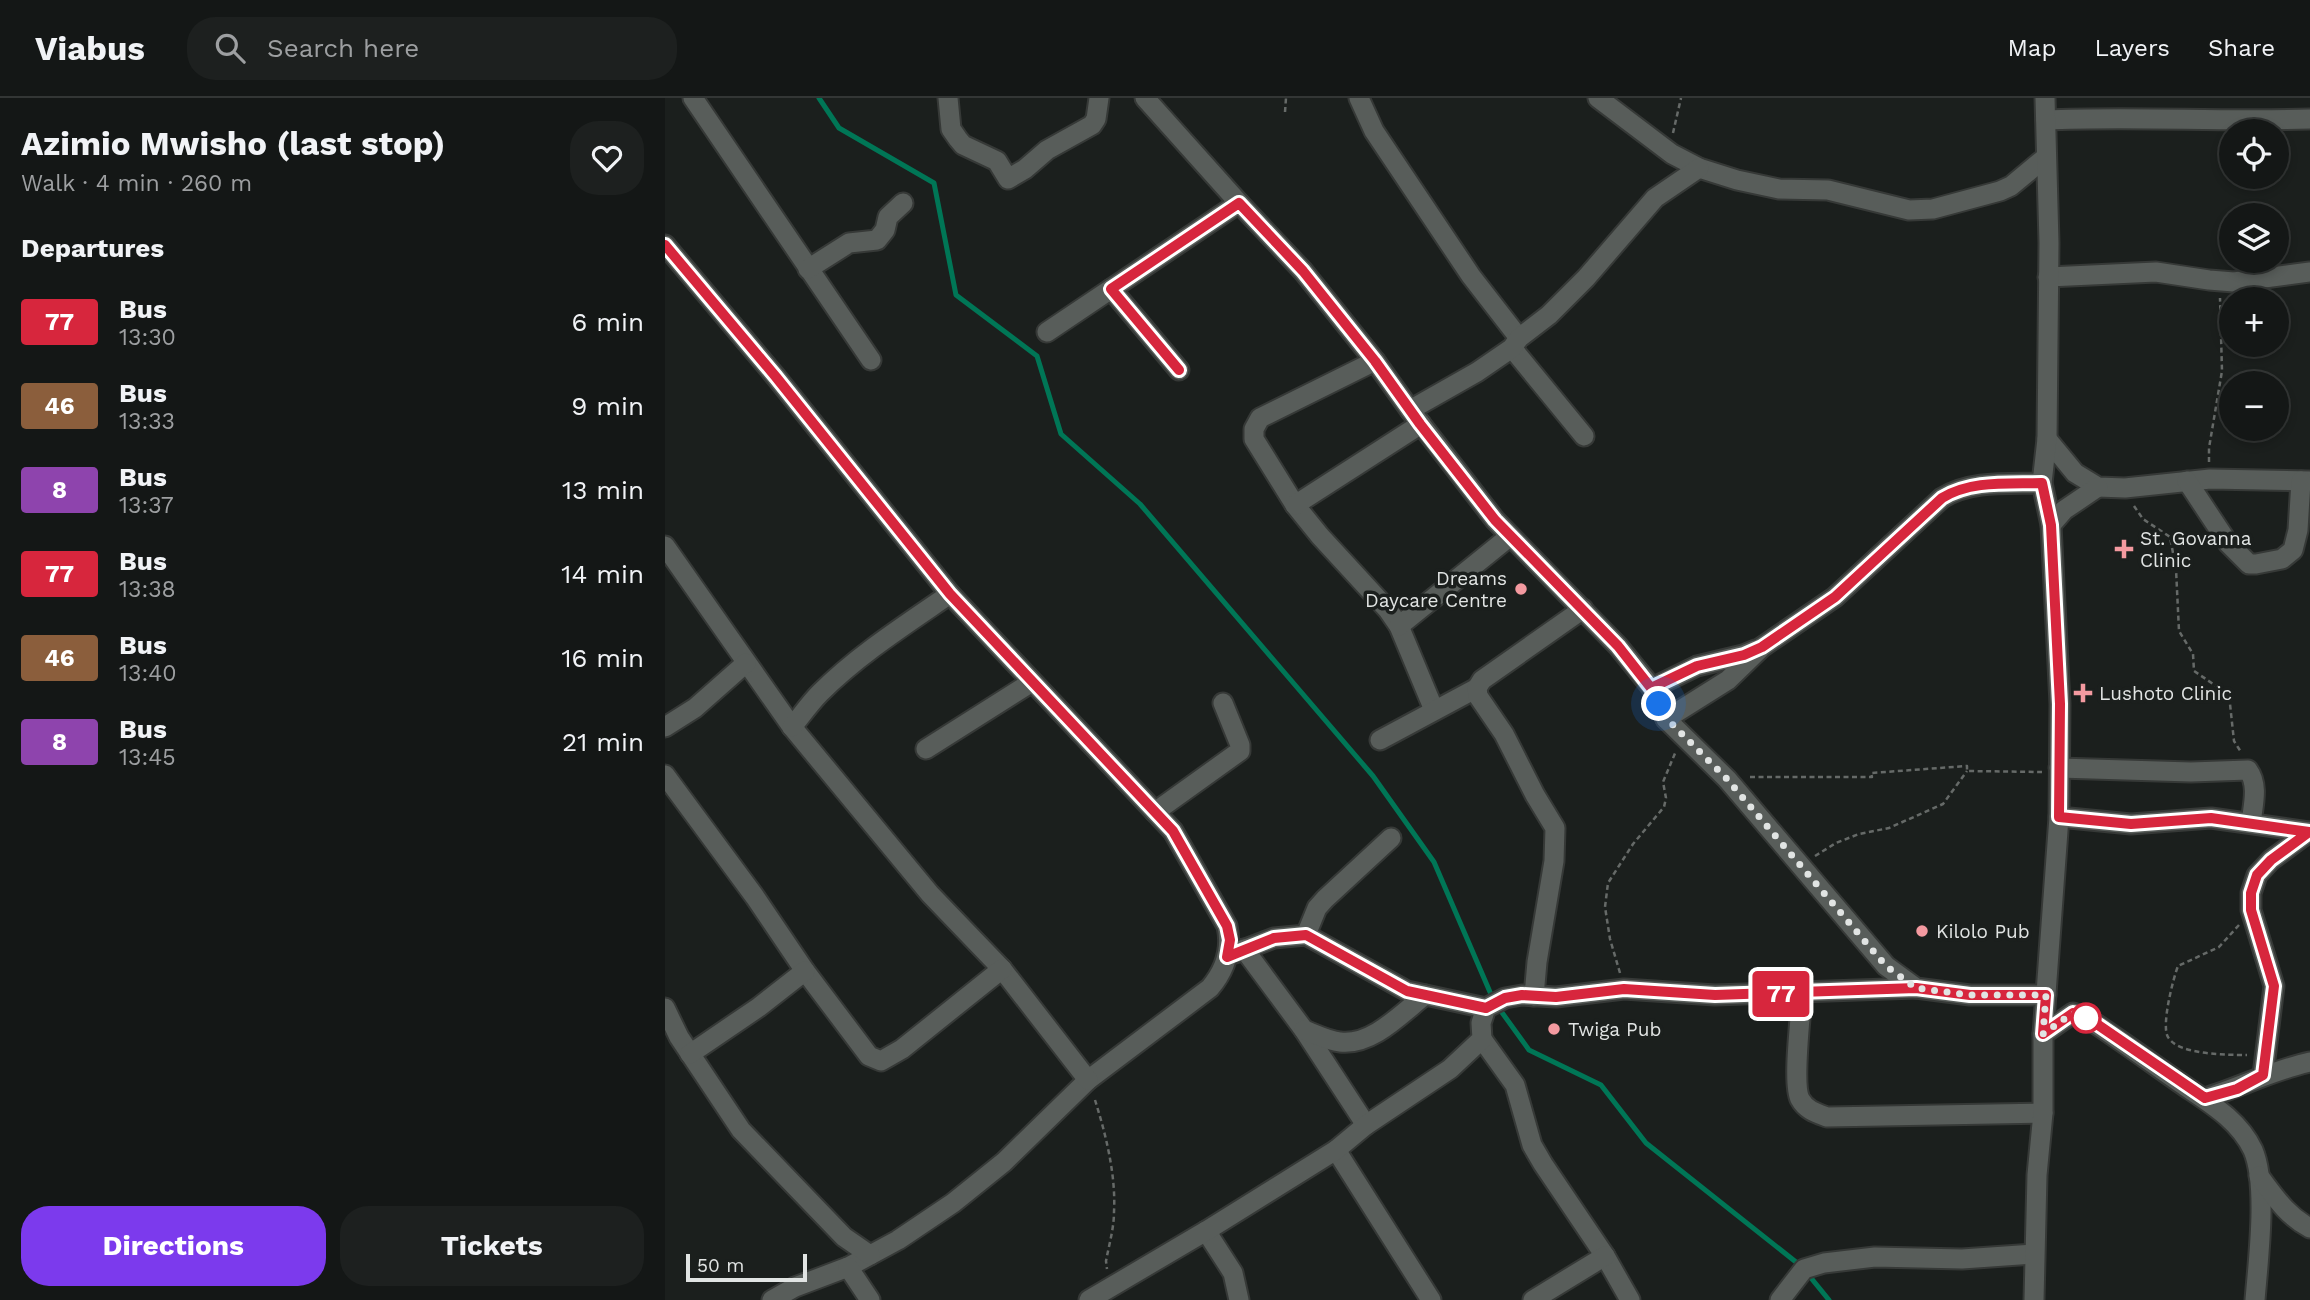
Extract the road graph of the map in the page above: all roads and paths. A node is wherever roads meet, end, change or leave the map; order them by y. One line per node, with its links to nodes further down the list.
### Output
1 (694, 98): 19 (street)
2 (948, 98): 3 (street)
3 (1098, 98)
4 (1145, 98): 17 (street)
5 (1286, 98): 10 (path)
6 (1359, 98): 25 (street)
7 (1598, 98): 13 (street)
8 (1681, 98): 13 (path)
9 (2045, 98): 12 (street)
10 (1285, 112)
11 (2310, 119): 12 (street)
12 (2046, 120): 14 (street)
13 (1672, 154): 15 (street)
14 (2046, 157): 15 (street); 21 (street)
15 (1699, 168): 25 (street)
16 (903, 203): 19 (street)
17 (1239, 203): 23 (street); 27 (street)
18 (665, 245): 42 (street)
19 (808, 269): 26 (street)
20 (2310, 272): 22 (street)
21 (2048, 277): 22 (street); 31 (street)
22 (2220, 281): 32 (path)
23 (1111, 289): 24 (street); 28 (street)
24 (1047, 332)
25 (1516, 343): 29 (street); 30 (street)
26 (871, 360)
27 (1375, 361): 29 (street); 38 (street)
28 (1179, 370)
29 (1415, 417): 38 (street); 40 (street)
30 (1584, 436)
31 (2047, 439): 35 (street); 36 (street)
32 (2210, 480): 33 (street); 34 (street)
33 (2187, 481): 34 (street); 37 (street)
34 (2305, 481)
35 (2042, 483): 39 (street); 45 (street)
36 (2098, 487): 37 (street); 39 (street)
37 (2125, 488): 59 (path)
38 (1295, 505): 44 (street)
39 (2051, 525): 58 (street)
40 (1509, 537): 43 (street); 44 (street)
41 (665, 546): 46 (street)
42 (950, 594): 47 (street); 54 (street)
43 (1583, 609): 48 (street); 49 (street)
44 (1399, 626): 51 (street)
45 (1762, 647): 49 (street); 52 (street)
46 (745, 663): 53 (street); 54 (street)
47 (1032, 682): 57 (street); 63 (street)
48 (1477, 688): 51 (street); 79 (street)
49 (1651, 688): 52 (street)
50 (1223, 703): 63 (street)
51 (1434, 710): 56 (street)
52 (1667, 719): 55 (street)
53 (665, 727)
54 (792, 727): 72 (street)
55 (1683, 736): 62 (street); 75 (path)
56 (1380, 740)
57 (926, 749)
58 (2059, 770): 59 (street); 60 (path); 64 (street)
59 (2248, 770): 65 (street)
60 (1967, 771): 62 (path); 68 (path)
61 (665, 775): 73 (street)
62 (1727, 779): 68 (street)
63 (1155, 812): 71 (street)
64 (2059, 817): 65 (street); 78 (street)
65 (2251, 823): 66 (street)
66 (2310, 832): 69 (street)
67 (1391, 838): 70 (street)
68 (1801, 866): 74 (street)
69 (2251, 910): 88 (street); 88 (path)
70 (1306, 935): 71 (street); 77 (street)
71 (1236, 953): 82 (street); 89 (street)
72 (1002, 969): 73 (street); 89 (street)
73 (805, 971): 86 (street)
74 (1916, 988): 76 (street); 78 (street)
75 (1624, 989): 76 (street); 79 (street)
76 (1802, 994): 91 (street)
77 (1425, 995): 80 (street); 82 (street)
78 (2046, 995): 83 (street)
79 (1534, 996): 80 (street)
80 (1486, 1008): 84 (street)
81 (665, 1009): 85 (street)
82 (1304, 1030): 92 (street)
83 (2043, 1034): 90 (street); 91 (street)
84 (1482, 1039): 92 (street); 99 (street)
85 (672, 1041): 86 (street)
86 (690, 1054): 98 (street)
87 (2310, 1062): 88 (street)
88 (2264, 1066): 90 (street)
89 (1089, 1080): 98 (street); 101 (path)
90 (2205, 1098): 94 (street)
91 (2043, 1114): 97 (street)
92 (1366, 1125): 93 (street)
93 (1336, 1150): 96 (street); 106 (street)
94 (2259, 1176): 95 (street); 111 (street)
95 (2310, 1228)
96 (1206, 1231): 101 (street); 105 (street)
97 (2034, 1254): 109 (street); 110 (street)
98 (870, 1255): 100 (street)
99 (1605, 1256): 107 (street); 108 (street)
100 (848, 1267): 102 (street); 103 (street)
101 (1109, 1288): 104 (street)
102 (772, 1300)
103 (870, 1300)
104 (1089, 1300)
105 (1239, 1300)
106 (1431, 1300)
107 (1533, 1300)
108 (1630, 1300)
109 (1780, 1300)
110 (2035, 1300)
111 (2255, 1300)

